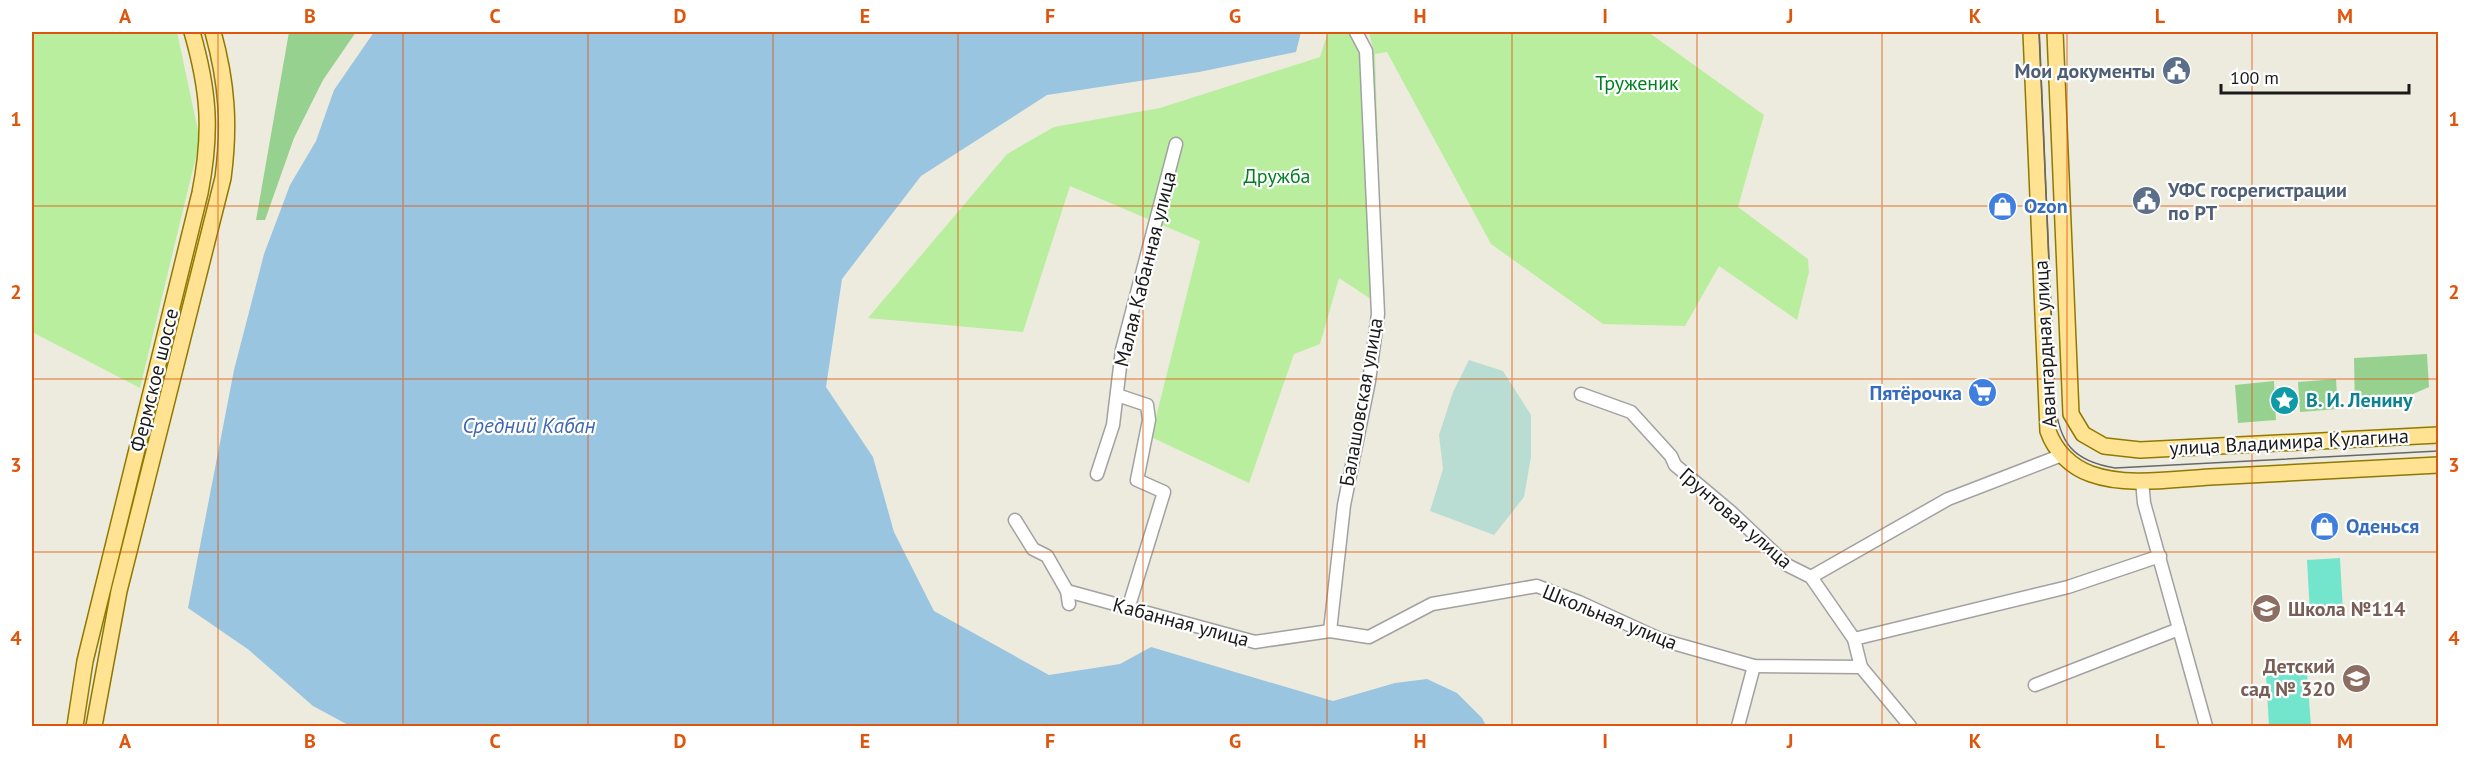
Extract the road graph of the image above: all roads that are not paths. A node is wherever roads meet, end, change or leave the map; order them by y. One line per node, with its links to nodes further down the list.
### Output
1 (192, 32): 25 (main road, Фермское шоссе)
2 (213, 32): 26 (main road, Фермское шоссе)
3 (1356, 32): 20 (street, Балашовская улица)
4 (2031, 32): 11 (main road, Авангардная улица)
5 (2055, 32): 10 (main road, Авангардная улица)
6 (1176, 144): 8 (street, Малая Кабанная улица)
7 (1581, 394): 17 (street, Грунтовая улица)
8 (1117, 395): 13 (street, Малая Кабанная улица); 18 (street, Малая Кабанная улица)
9 (2439, 435): 10 (main road, улица Владимира Кулагина)
10 (2140, 450)
11 (2062, 455): 14 (main road, Авангардная улица); 17 (street, Грунтовая улица)
12 (2439, 465): 14 (main road, улица Владимира Кулагина)
13 (1097, 474)
14 (2142, 480): 16 (street)
15 (1015, 520): 18 (street, Кабанная улица)
16 (2160, 556): 19 (street); 21 (street)
17 (1811, 577): 21 (street, Грунтовая улица)
18 (1128, 609): 20 (street, Кабанная улица)
19 (2179, 629): 24 (street); 29 (street)
20 (1330, 631): 22 (street, Школьная улица)
21 (1854, 639): 23 (street, Грунтовая улица)
22 (1754, 666): 23 (street, Школьная улица); 27 (street)
23 (1861, 667): 28 (street, Грунтовая улица)
24 (2035, 685)
25 (75, 726)
26 (94, 726)
27 (1738, 726)
28 (1910, 726)
29 (2206, 726)

